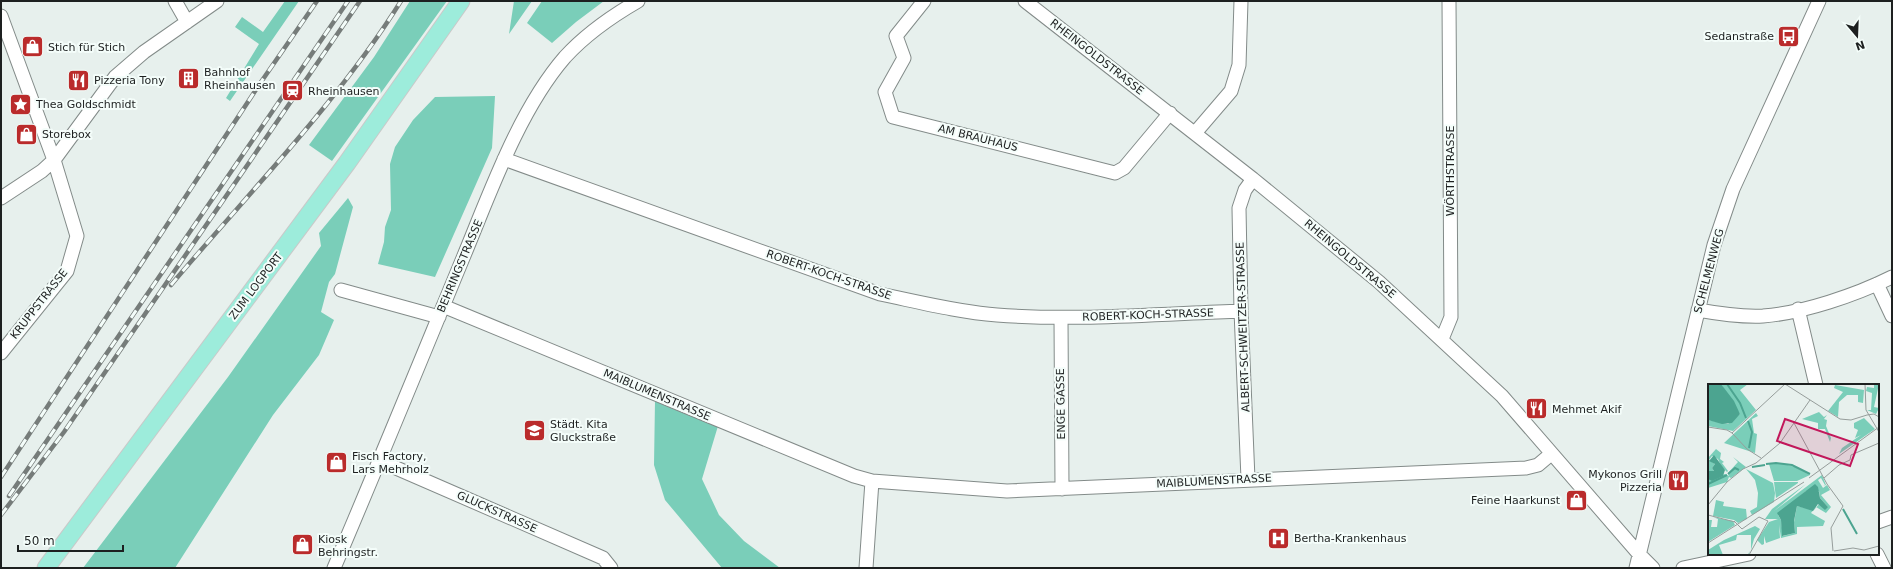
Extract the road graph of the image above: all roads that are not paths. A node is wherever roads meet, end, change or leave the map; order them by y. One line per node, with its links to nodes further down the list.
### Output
1 (176, 1): 11 (street)
2 (217, 1): 11 (street)
3 (461, 1): 41 (main road, ZUM LOGPORT)
4 (638, 1): 15 (street, BEHRINGSTRASSE)
5 (924, 1): 13 (street, AM BRAUHAUS)
6 (1025, 1): 13 (street, RHEINGOLDSTRASSE)
7 (1242, 1): 14 (street)
8 (1449, 1): 28 (street, WÖRTHSTRASSE)
9 (1819, 1): 23 (street, SCHELMENWEG)
10 (1, 16): 12 (street, KRUPPSTRASSE)
11 (187, 22): 16 (street)
12 (5, 38): 16 (street, KRUPPSTRASSE)
13 (1170, 113): 14 (street, RHEINGOLDSTRASSE)
14 (1195, 133): 17 (street, RHEINGOLDSTRASSE)
15 (504, 159): 24 (street, BEHRINGSTRASSE); 27 (street, ROBERT-KOCH-STRASSE)
16 (54, 160): 18 (street); 29 (street, KRUPPSTRASSE)
17 (1253, 179): 25 (street, ALBERT-SCHWEITZER-STRASSE); 28 (street, RHEINGOLDSTRASSE)
18 (1, 198)
19 (1892, 277): 20 (street)
20 (1878, 284): 22 (street); 26 (street)
21 (341, 290): 24 (street, MAIBLUMENSTRASSE)
22 (1798, 309): 23 (street); 30 (street)
23 (1698, 310): 38 (street, SCHELMENWEG)
24 (441, 311): 32 (street, BEHRINGSTRASSE); 34 (street, MAIBLUMENSTRASSE)
25 (1241, 311): 27 (street, ROBERT-KOCH-STRASSE); 33 (street, ALBERT-SCHWEITZER-STRASSE)
26 (1892, 316)
27 (1061, 318): 35 (street, ENGE GASSE)
28 (1442, 339): 31 (street, RHEINGOLDSTRASSE)
29 (1, 353)
30 (1816, 384)
31 (1551, 454): 33 (street, MAIBLUMENSTRASSE); 38 (street, RHEINGOLDSTRASSE)
32 (380, 461): 42 (street, BEHRINGSTRASSE); 43 (street, GLUCKSTRASSE)
33 (1248, 479): 35 (street, MAIBLUMENSTRASSE)
34 (872, 481): 35 (street, MAIBLUMENSTRASSE); 44 (street)
35 (1062, 489)
36 (1892, 517): 37 (street)
37 (1879, 522)
38 (1639, 554): 45 (street, SCHELMENWEG); 46 (street, RHEINGOLDSTRASSE)
39 (1744, 555): 47 (street)
40 (1878, 555): 48 (street)
41 (46, 568)
42 (334, 568)
43 (611, 568)
44 (866, 568)
45 (1636, 568)
46 (1653, 568)
47 (1683, 568)
48 (1884, 568)

